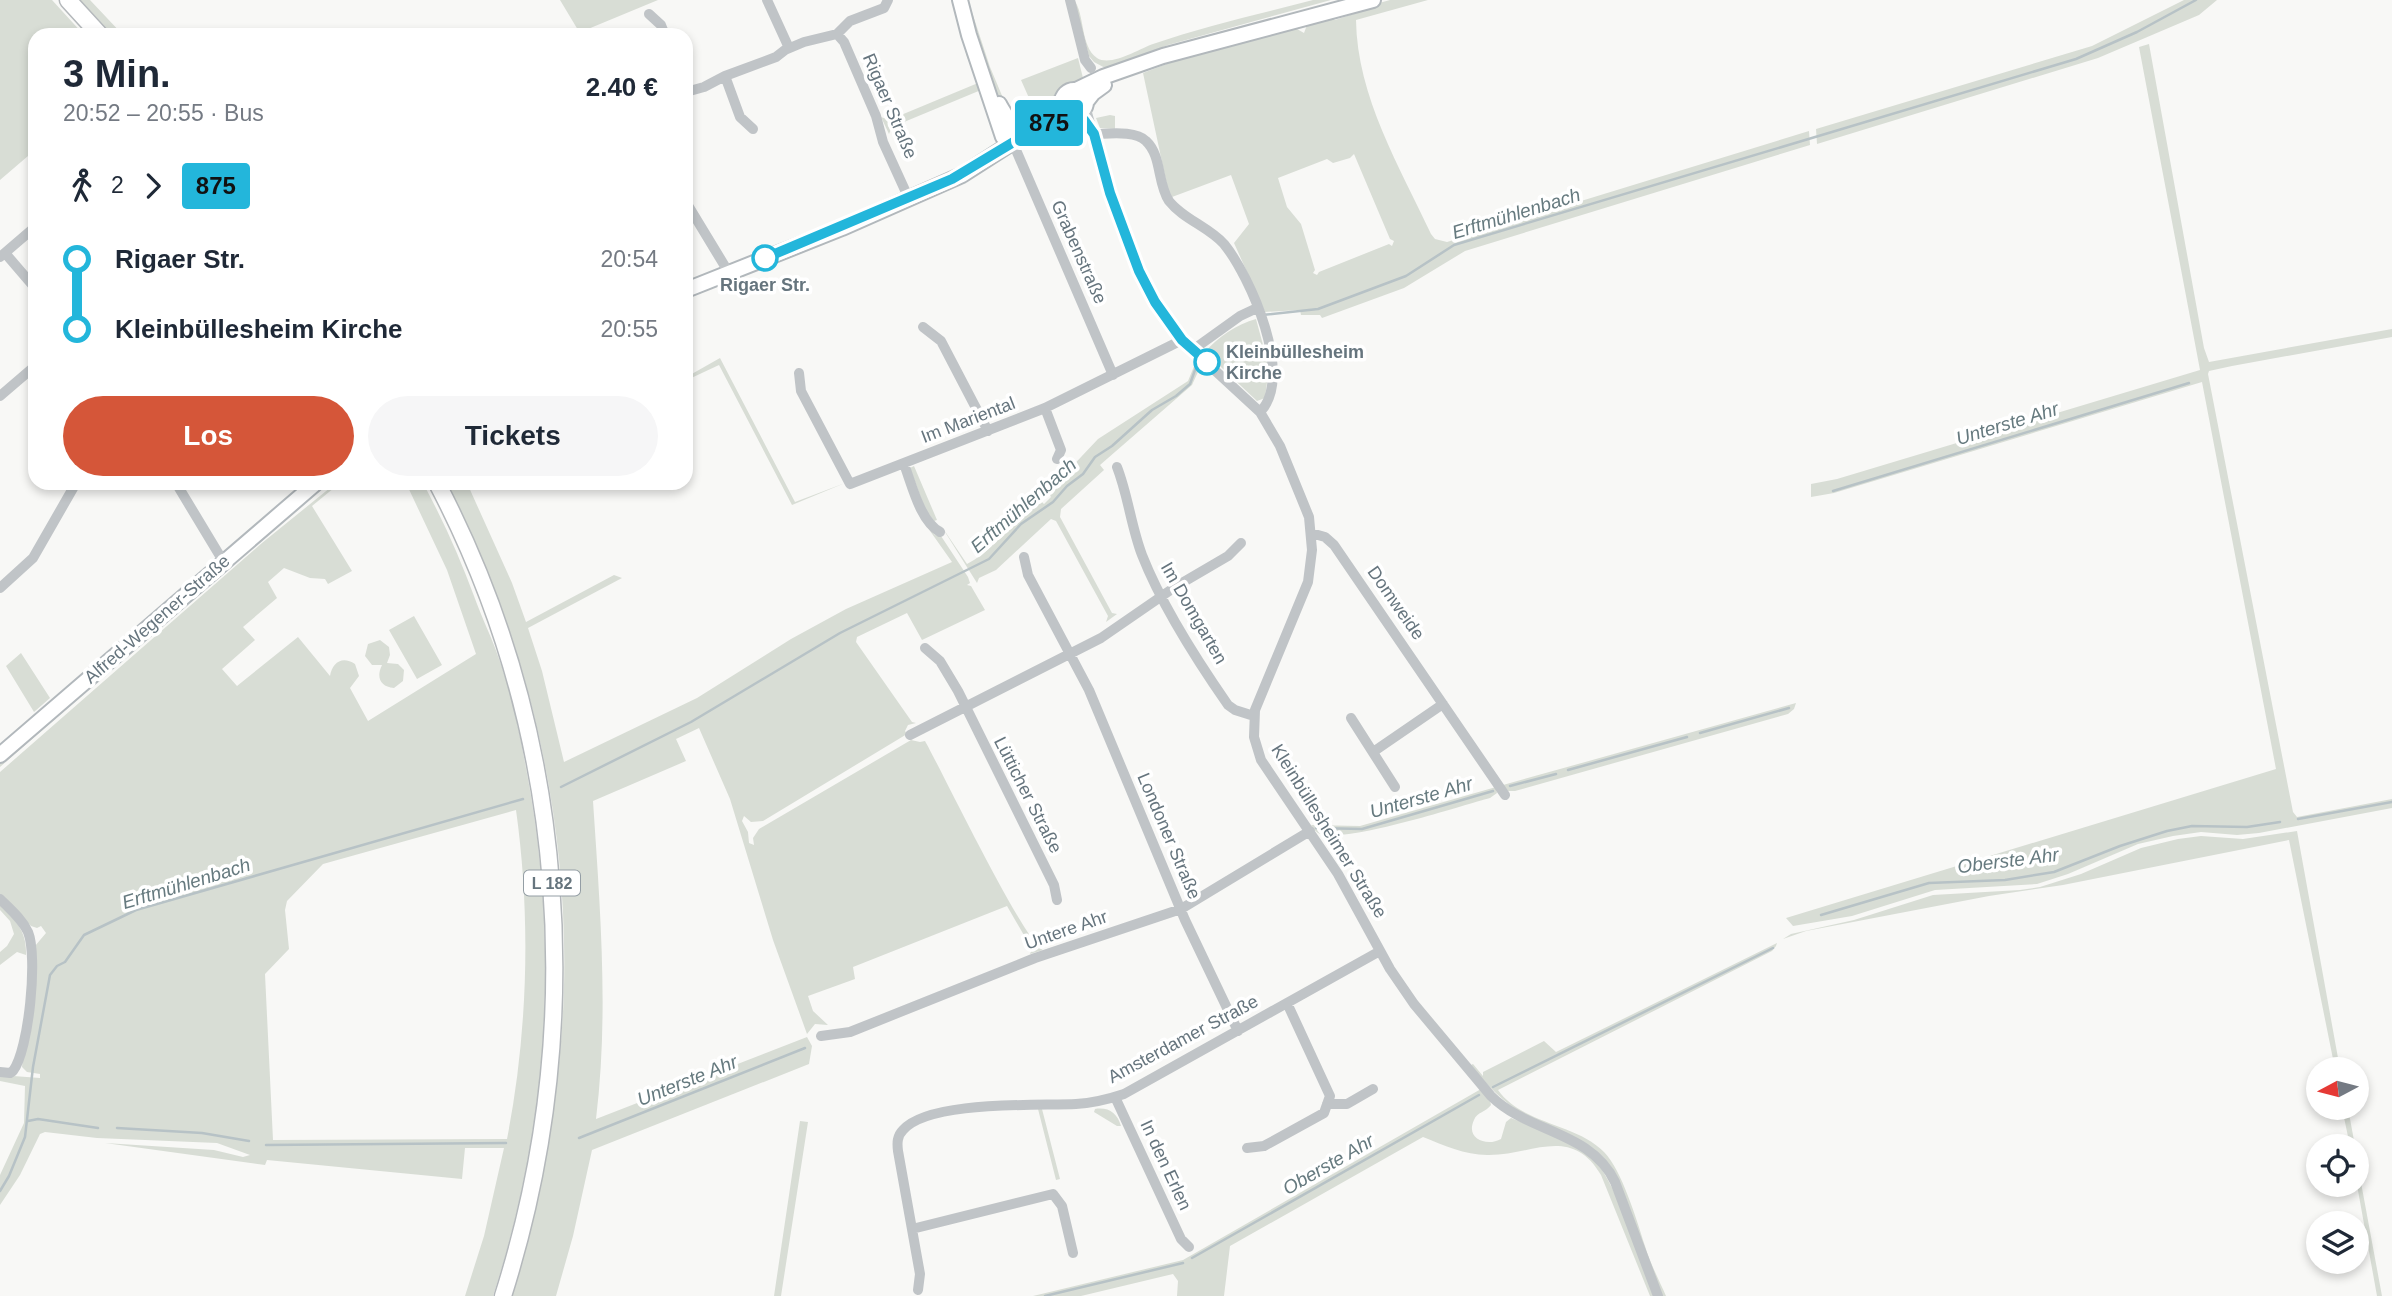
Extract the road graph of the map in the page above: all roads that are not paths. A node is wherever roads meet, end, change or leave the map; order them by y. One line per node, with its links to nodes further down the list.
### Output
1 (68, 0): 8 (main road)
2 (768, 0): 11 (street)
3 (888, 0): 10 (street)
4 (960, 0): 19 (street)
5 (1070, 0): 13 (street)
6 (1373, 0): 12 (street)
7 (649, 14): 9 (street)
8 (94, 28)
9 (662, 28)
10 (834, 34): 11 (street); 20 (street, Rigaer Straße)
11 (789, 48): 14 (street)
12 (1183, 52): 16 (street); 16 (street)
13 (1091, 68)
14 (724, 76): 15 (street); 17 (street)
15 (693, 87)
16 (1076, 107): 18 (street, Kleinbüllesheimer Straße); 19 (street)
17 (754, 129)
18 (1094, 134): 27 (street); 29 (street, Kleinbüllesheimer Straße)
19 (1013, 143): 20 (street); 33 (street, Grabenstraße)
20 (909, 199): 24 (street)
21 (693, 214): 24 (street)
22 (28, 233): 23 (street)
23 (2, 255): 25 (street)
24 (729, 273): 26 (street)
25 (28, 281)
26 (693, 287)
27 (1259, 313): 30 (street); 36 (street)
28 (923, 327): 37 (street)
29 (1182, 340): 30 (street, Kleinbüllesheimer Straße); 33 (street, Im Mariental)
30 (1199, 354): 36 (street, Kleinbüllesheimer Straße)
31 (28, 372): 34 (street)
32 (799, 373): 39 (street, Im Mariental)
33 (1114, 375): 35 (street, Im Mariental)
34 (0, 396)
35 (1045, 408): 37 (street, Im Mariental); 38 (street)
36 (1260, 412): 46 (street, Kleinbüllesheimer Straße)
37 (988, 431): 39 (street, Im Mariental)
38 (1057, 459)
39 (904, 464): 45 (street)
40 (1117, 467): 51 (street, Im Domgarten)
41 (72, 490): 50 (street)
42 (180, 490): 49 (street)
43 (308, 490): 49 (street, Alfred-Wegener-Straße)
44 (439, 490): 80 (main road, L 182)
45 (940, 532)
46 (1311, 533): 54 (street, Domweide); 56 (street, Kleinbüllesheimer Straße)
47 (1241, 543): 51 (street)
48 (1024, 557): 53 (street, Londoner Straße)
49 (223, 561): 60 (street, Alfred-Wegener-Straße)
50 (0, 588)
51 (1161, 596): 53 (street); 56 (street, Im Domgarten)
52 (925, 648): 55 (street, Lütticher Straße)
53 (1071, 654): 55 (street); 66 (street, Londoner Straße)
54 (1443, 704): 59 (street); 62 (street, Domweide)
55 (965, 707): 58 (street); 65 (street, Lütticher Straße)
56 (1254, 716): 63 (street, Kleinbüllesheimer Straße)
57 (1351, 718): 59 (street)
58 (910, 735)
59 (1373, 752): 61 (street)
60 (0, 755)
61 (1395, 787)
62 (1505, 795)
63 (1310, 831): 66 (street, Untere Ahr); 67 (street, Kleinbüllesheimer Straße)
64 (0, 900): 71 (street)
65 (1057, 900)
66 (1181, 909): 69 (street, Londoner Straße); 70 (street, Untere Ahr)
67 (1380, 951): 68 (street, Amsterdamer Straße); 81 (street, Kleinbüllesheimer Straße)
68 (1287, 1003): 69 (street, Amsterdamer Straße); 74 (street)
69 (1238, 1031): 73 (street, Amsterdamer Straße)
70 (821, 1036)
71 (5, 1072)
72 (1373, 1089): 74 (street)
73 (1115, 1097): 76 (street, Amsterdamer Straße); 77 (street, In den Erlen)
74 (1327, 1104): 75 (street)
75 (1247, 1148)
76 (912, 1229): 78 (street); 79 (street, Amsterdamer Straße)
77 (1189, 1247)
78 (1073, 1253)
79 (918, 1290)
80 (503, 1296)
81 (1658, 1296)

